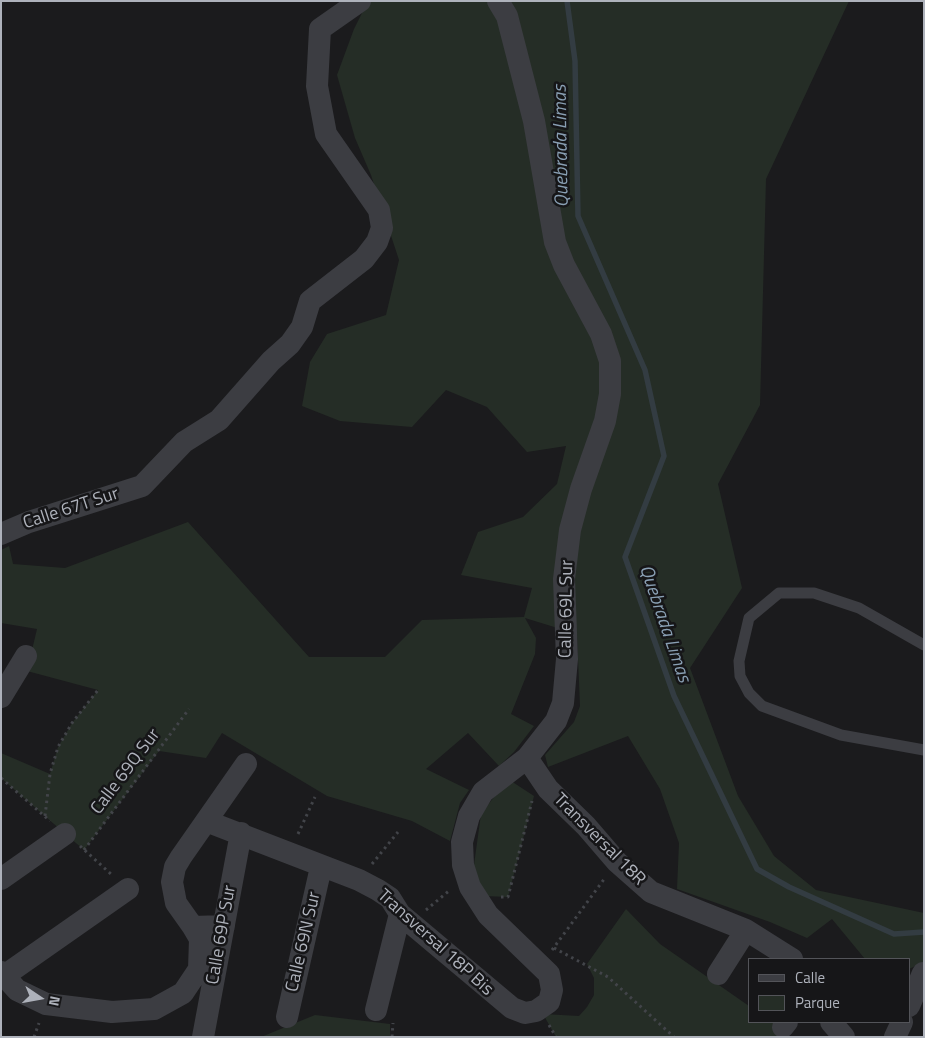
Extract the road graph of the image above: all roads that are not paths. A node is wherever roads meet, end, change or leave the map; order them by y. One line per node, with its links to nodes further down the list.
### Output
1 (360, 1): 3 (street, Calle 67T Sur)
2 (498, 1): 8 (street, Calle 69L Sur)
3 (1, 534)
4 (924, 645): 7 (lane)
5 (26, 656): 6 (street)
6 (1, 697)
7 (924, 750)
8 (527, 758): 19 (street, Transversal 18R); 24 (street, Calle 69L Sur)
9 (246, 764): 10 (street)
10 (206, 821): 12 (street, Transversal 18P Bis); 18 (street)
11 (65, 834): 14 (street)
12 (241, 834): 13 (street, Transversal 18P Bis); 17 (street, Calle 69P Sur)
13 (321, 867): 16 (street, Transversal 18P Bis); 27 (street, Calle 69N Sur)
14 (1, 879)
15 (128, 889): 23 (street)
16 (406, 918): 24 (street, Transversal 18P Bis); 26 (street)
17 (224, 926): 18 (street); 30 (street, Calle 69P Sur)
18 (193, 927): 23 (street)
19 (746, 930): 20 (street, Transversal 18R); 22 (street)
20 (790, 958)
21 (923, 973): 25 (street)
22 (718, 974)
23 (2, 975)
24 (549, 1002)
25 (910, 1004)
26 (376, 1010)
27 (287, 1017)
28 (832, 1023): 31 (street)
29 (902, 1023): 32 (street)
30 (203, 1037)
31 (844, 1037)
32 (895, 1037)

